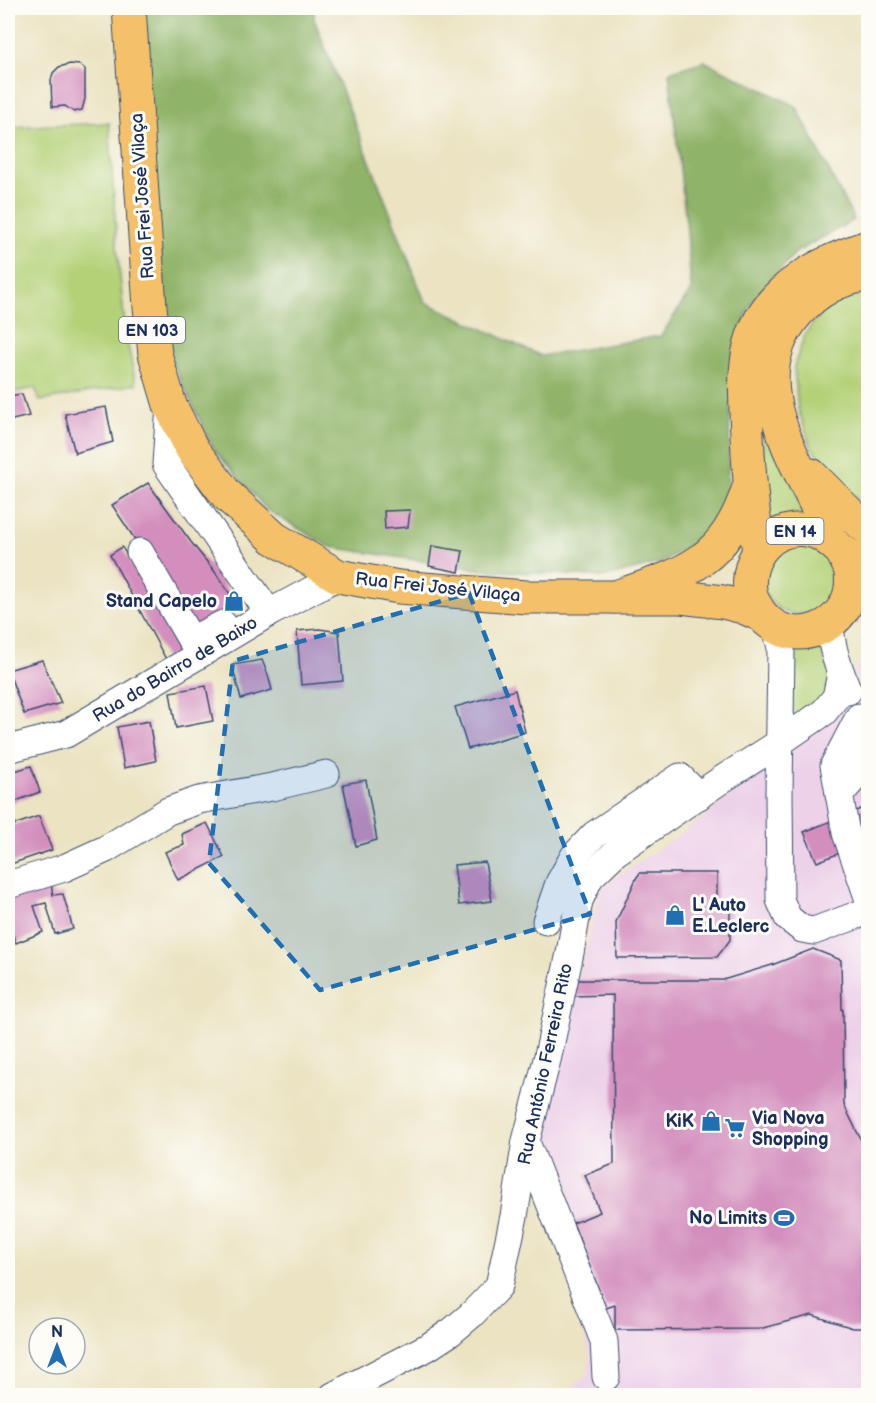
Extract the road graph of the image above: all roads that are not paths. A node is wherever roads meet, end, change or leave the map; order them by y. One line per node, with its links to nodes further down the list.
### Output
1 (129, 8): 4 (main road, Rua Frei José Vilaça / EN 103)
2 (868, 247): 6 (main road)
3 (868, 275): 5 (main road)
4 (170, 405): 11 (main road, Rua Frei José Vilaça / EN 103); 14 (street)
5 (796, 462): 7 (main road); 9 (main road)
6 (750, 486): 10 (main road); 12 (main road)
7 (868, 529)
8 (140, 552): 14 (street)
9 (846, 552): 10 (main road, Rua Frei José Vilaça / EN 14); 15 (main road)
10 (756, 555): 13 (main road, Rua Frei José Vilaça / EN 103); 16 (main road)
11 (338, 576): 12 (main road, Rua Frei José Vilaça / EN 103); 14 (street, Rua do Bairro de Baixo)
12 (615, 597): 13 (main road, Rua Frei José Vilaça / EN 103)
13 (681, 597): 16 (main road, Rua Frei José Vilaça / EN 103)
14 (269, 613): 20 (street, Rua do Bairro de Baixo)
15 (847, 613): 16 (main road, Rua Frei José Vilaça / EN 103); 17 (street)
16 (769, 621): 19 (street)
17 (841, 674): 18 (street); 19 (street, Rua António Ferreira Rito)
18 (864, 728): 25 (street)
19 (780, 742): 22 (street, Rua António Ferreira Rito); 24 (street)
20 (8, 749)
21 (868, 750): 25 (street)
22 (734, 772): 24 (street); 26 (street, Rua António Ferreira Rito)
23 (326, 774): 27 (street)
24 (779, 795): 29 (street)
25 (838, 795): 28 (street)
26 (699, 796): 30 (street); 31 (street, Rua António Ferreira Rito)
27 (8, 885)
28 (868, 897)
29 (868, 911)
30 (546, 921)
31 (526, 1141): 32 (street); 33 (street, Rua António Ferreira Rito)
32 (606, 1377)
33 (333, 1395)

